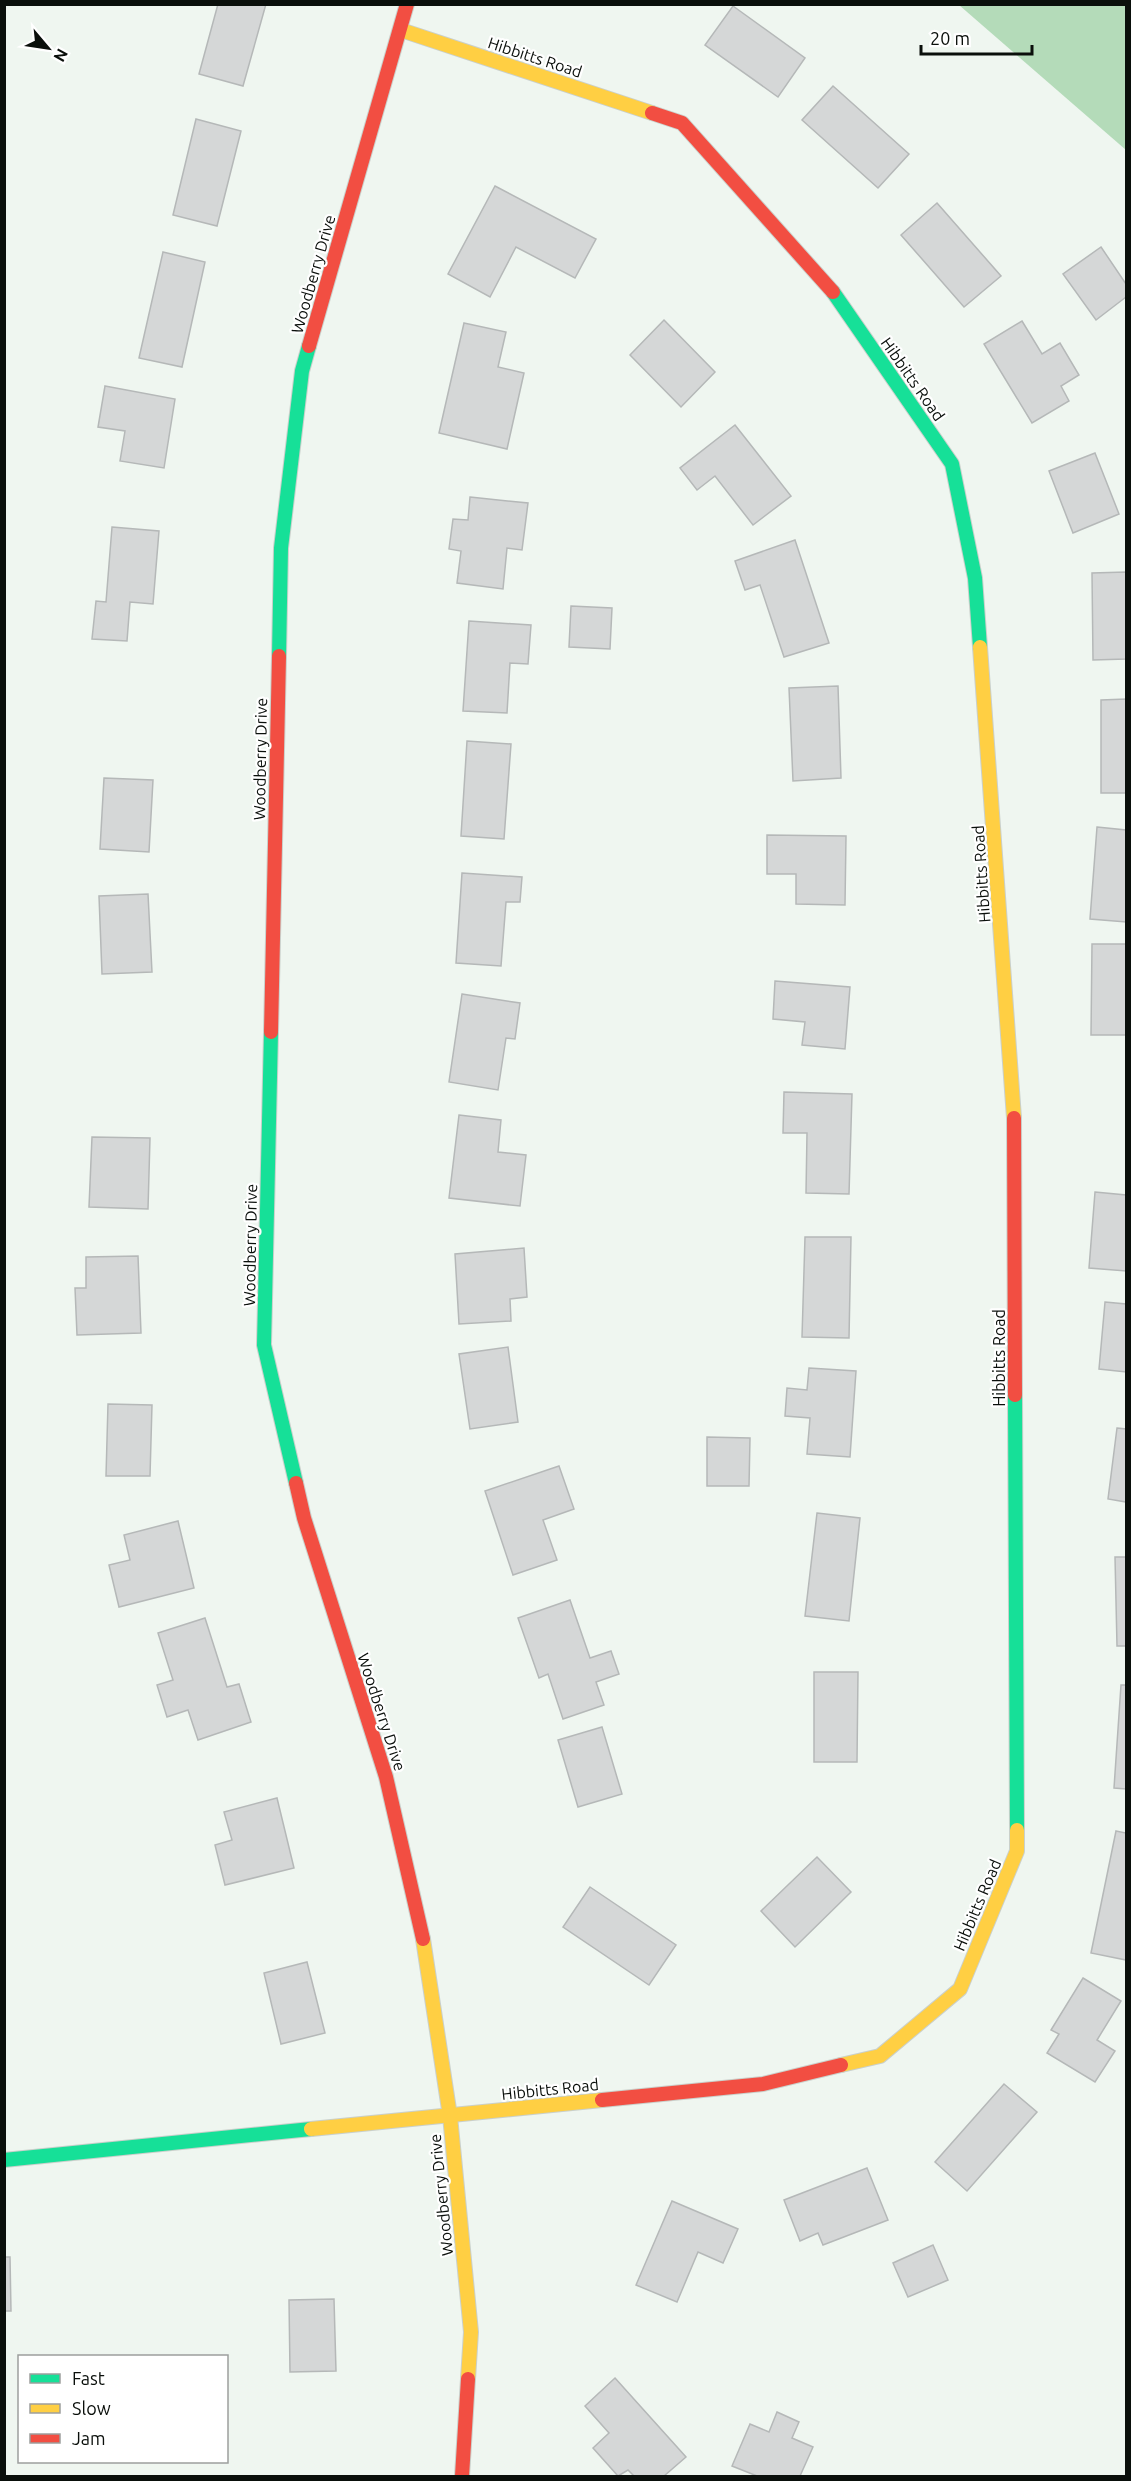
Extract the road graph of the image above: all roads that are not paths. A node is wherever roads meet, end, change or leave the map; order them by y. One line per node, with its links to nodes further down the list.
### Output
1 (407, 4): 2 (street, Woodberry Drive)
2 (401, 30): 3 (street, Woodberry Drive); 3 (street, Hibbitts Road)
3 (450, 2116): 4 (street, Hibbitts Road); 5 (street, Woodberry Drive)
4 (4, 2160)
5 (462, 2476)

